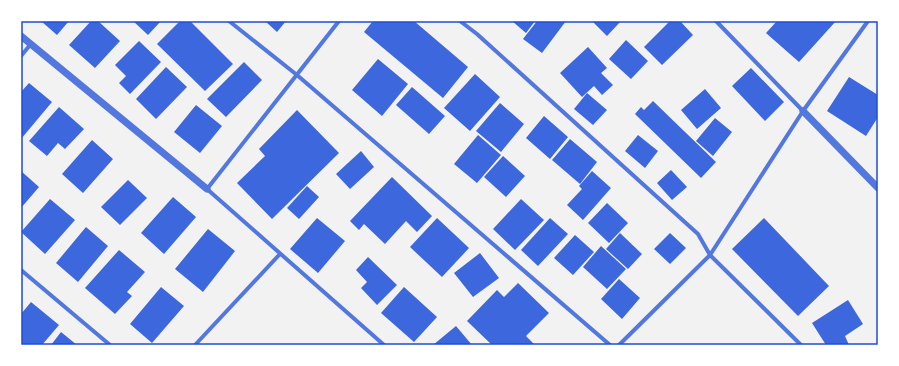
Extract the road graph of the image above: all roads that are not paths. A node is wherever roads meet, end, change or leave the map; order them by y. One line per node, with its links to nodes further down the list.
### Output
1 (229, 21): 9 (street)
2 (339, 21): 9 (street)
3 (460, 21): 14 (street)
4 (716, 21): 10 (street)
5 (868, 21): 10 (street)
6 (21, 36): 7 (street)
7 (30, 45): 8 (street); 12 (street)
8 (21, 56)
9 (296, 75): 12 (street); 19 (street)
10 (803, 111): 11 (street); 14 (street)
11 (878, 188)
12 (207, 189): 13 (street)
13 (280, 254): 17 (street); 18 (street)
14 (710, 255): 20 (street); 21 (street)
15 (21, 270): 16 (street)
16 (110, 345)
17 (195, 345)
18 (384, 345)
19 (610, 345)
20 (619, 345)
21 (800, 345)

